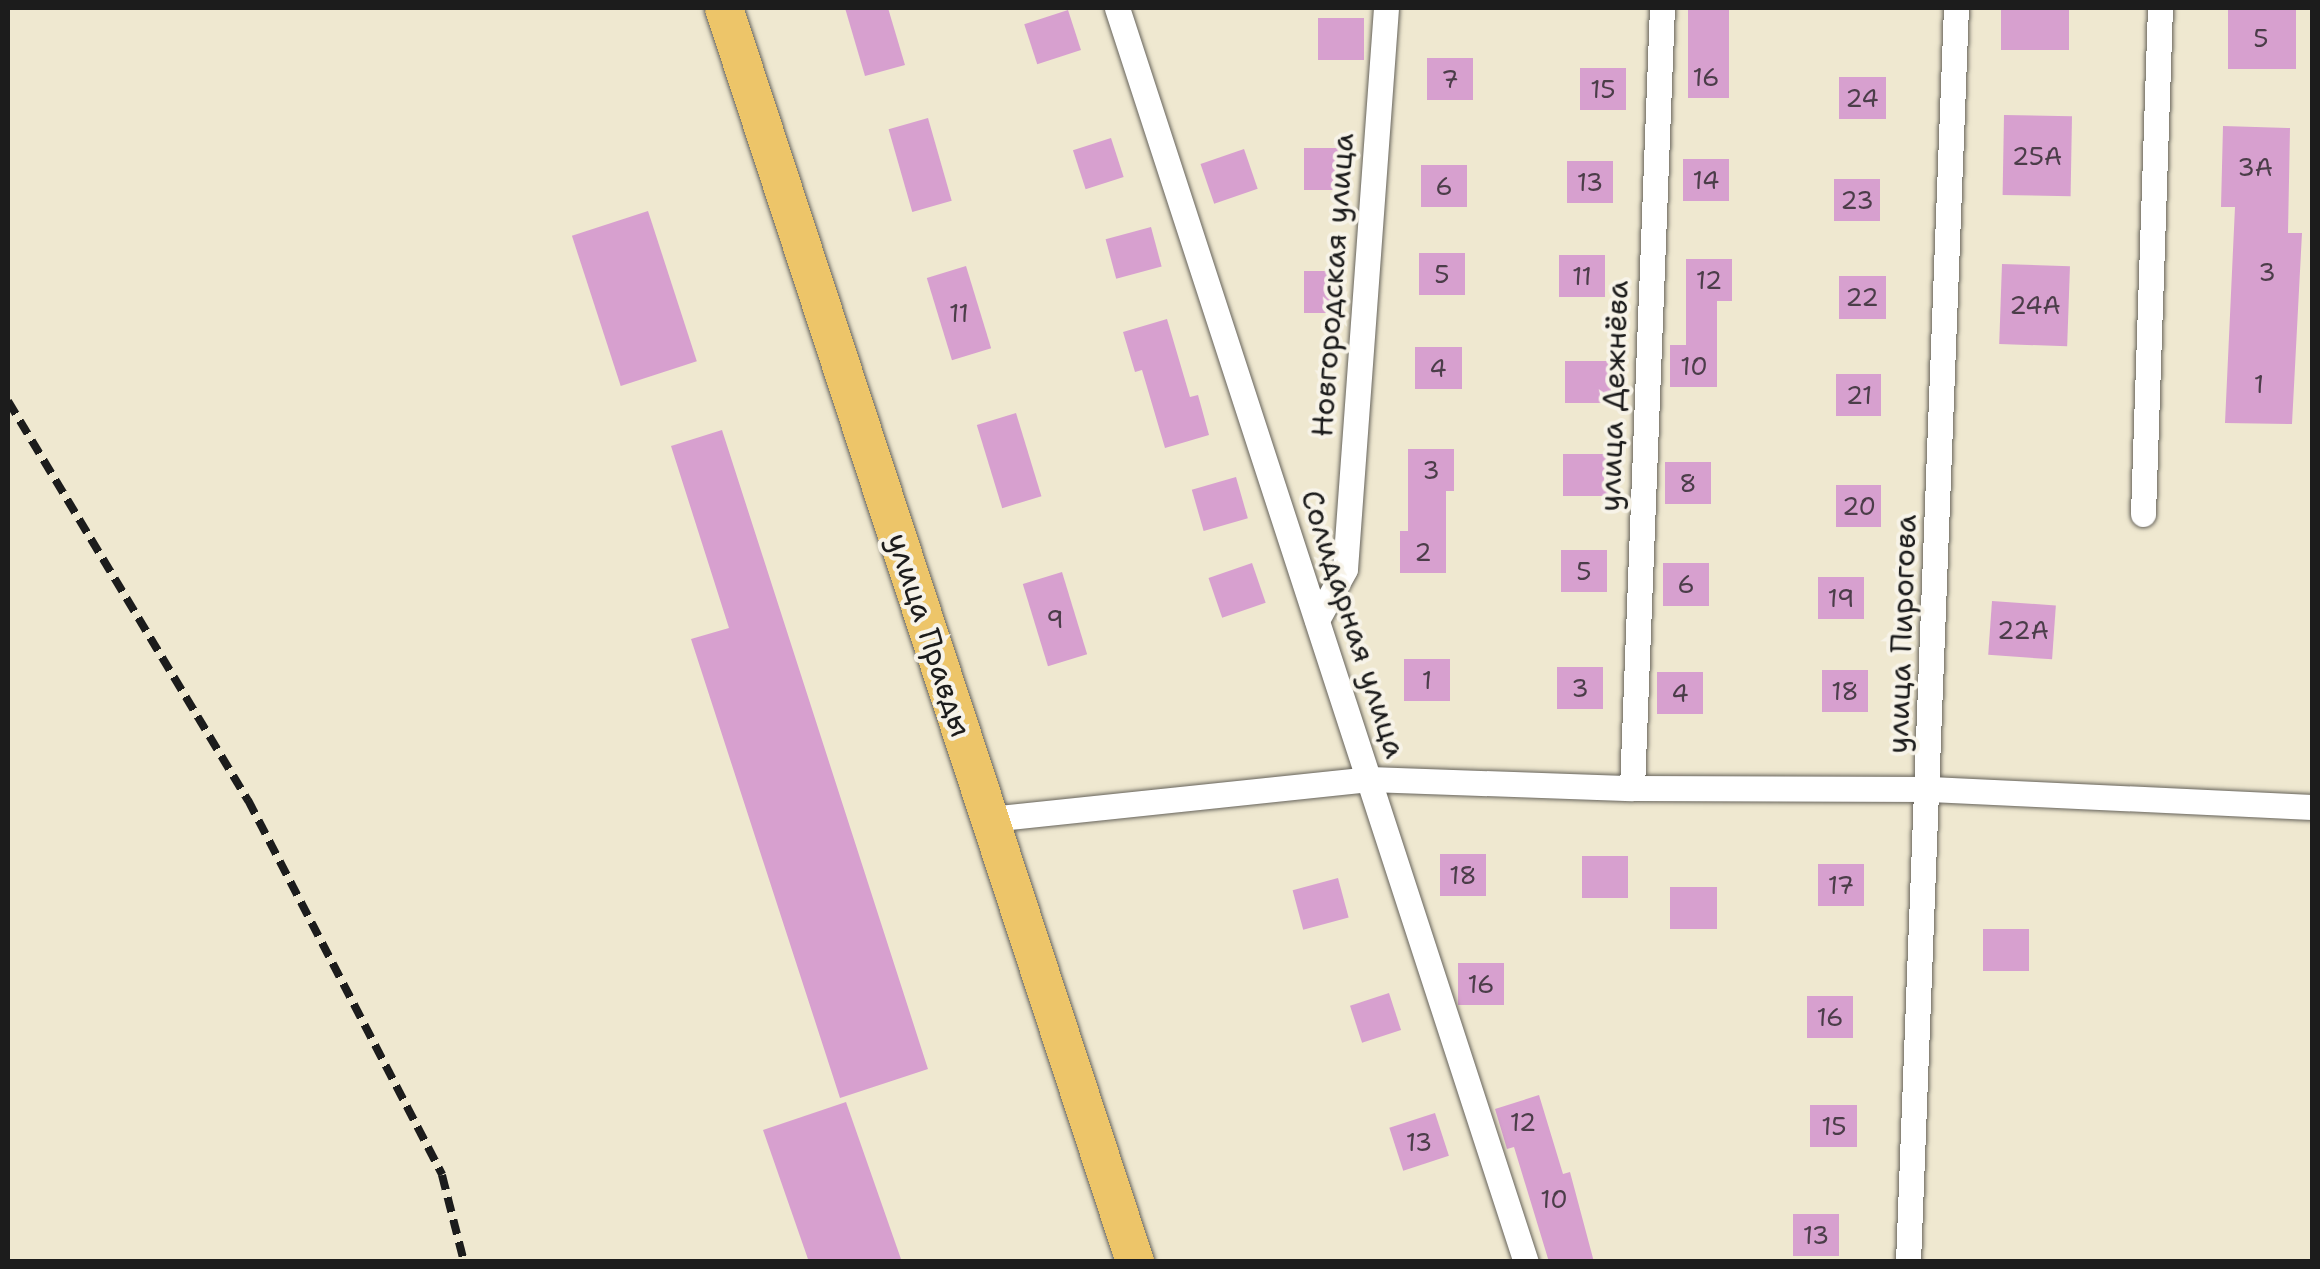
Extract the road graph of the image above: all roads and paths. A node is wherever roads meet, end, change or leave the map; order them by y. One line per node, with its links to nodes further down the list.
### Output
1 (724, 8): 13 (main road, улица Правды)
2 (1117, 8): 8 (street, Солидарная улица)
3 (1386, 8): 8 (street, Новгородская улица)
4 (1662, 8): 10 (street, улица Дежнёва)
5 (1956, 8): 11 (street, улица Пирогова)
6 (2160, 8): 7 (street)
7 (2143, 514)
8 (1317, 620): 9 (street, Солидарная улица)
9 (1369, 778): 10 (street); 13 (street); 15 (street, Солидарная улица)
10 (1632, 788): 11 (street)
11 (1930, 789): 12 (street); 16 (street, улица Пирогова)
12 (2312, 807)
13 (990, 819): 14 (main road, улица Правды)
14 (1135, 1262)
15 (1526, 1262)
16 (1908, 1262)

